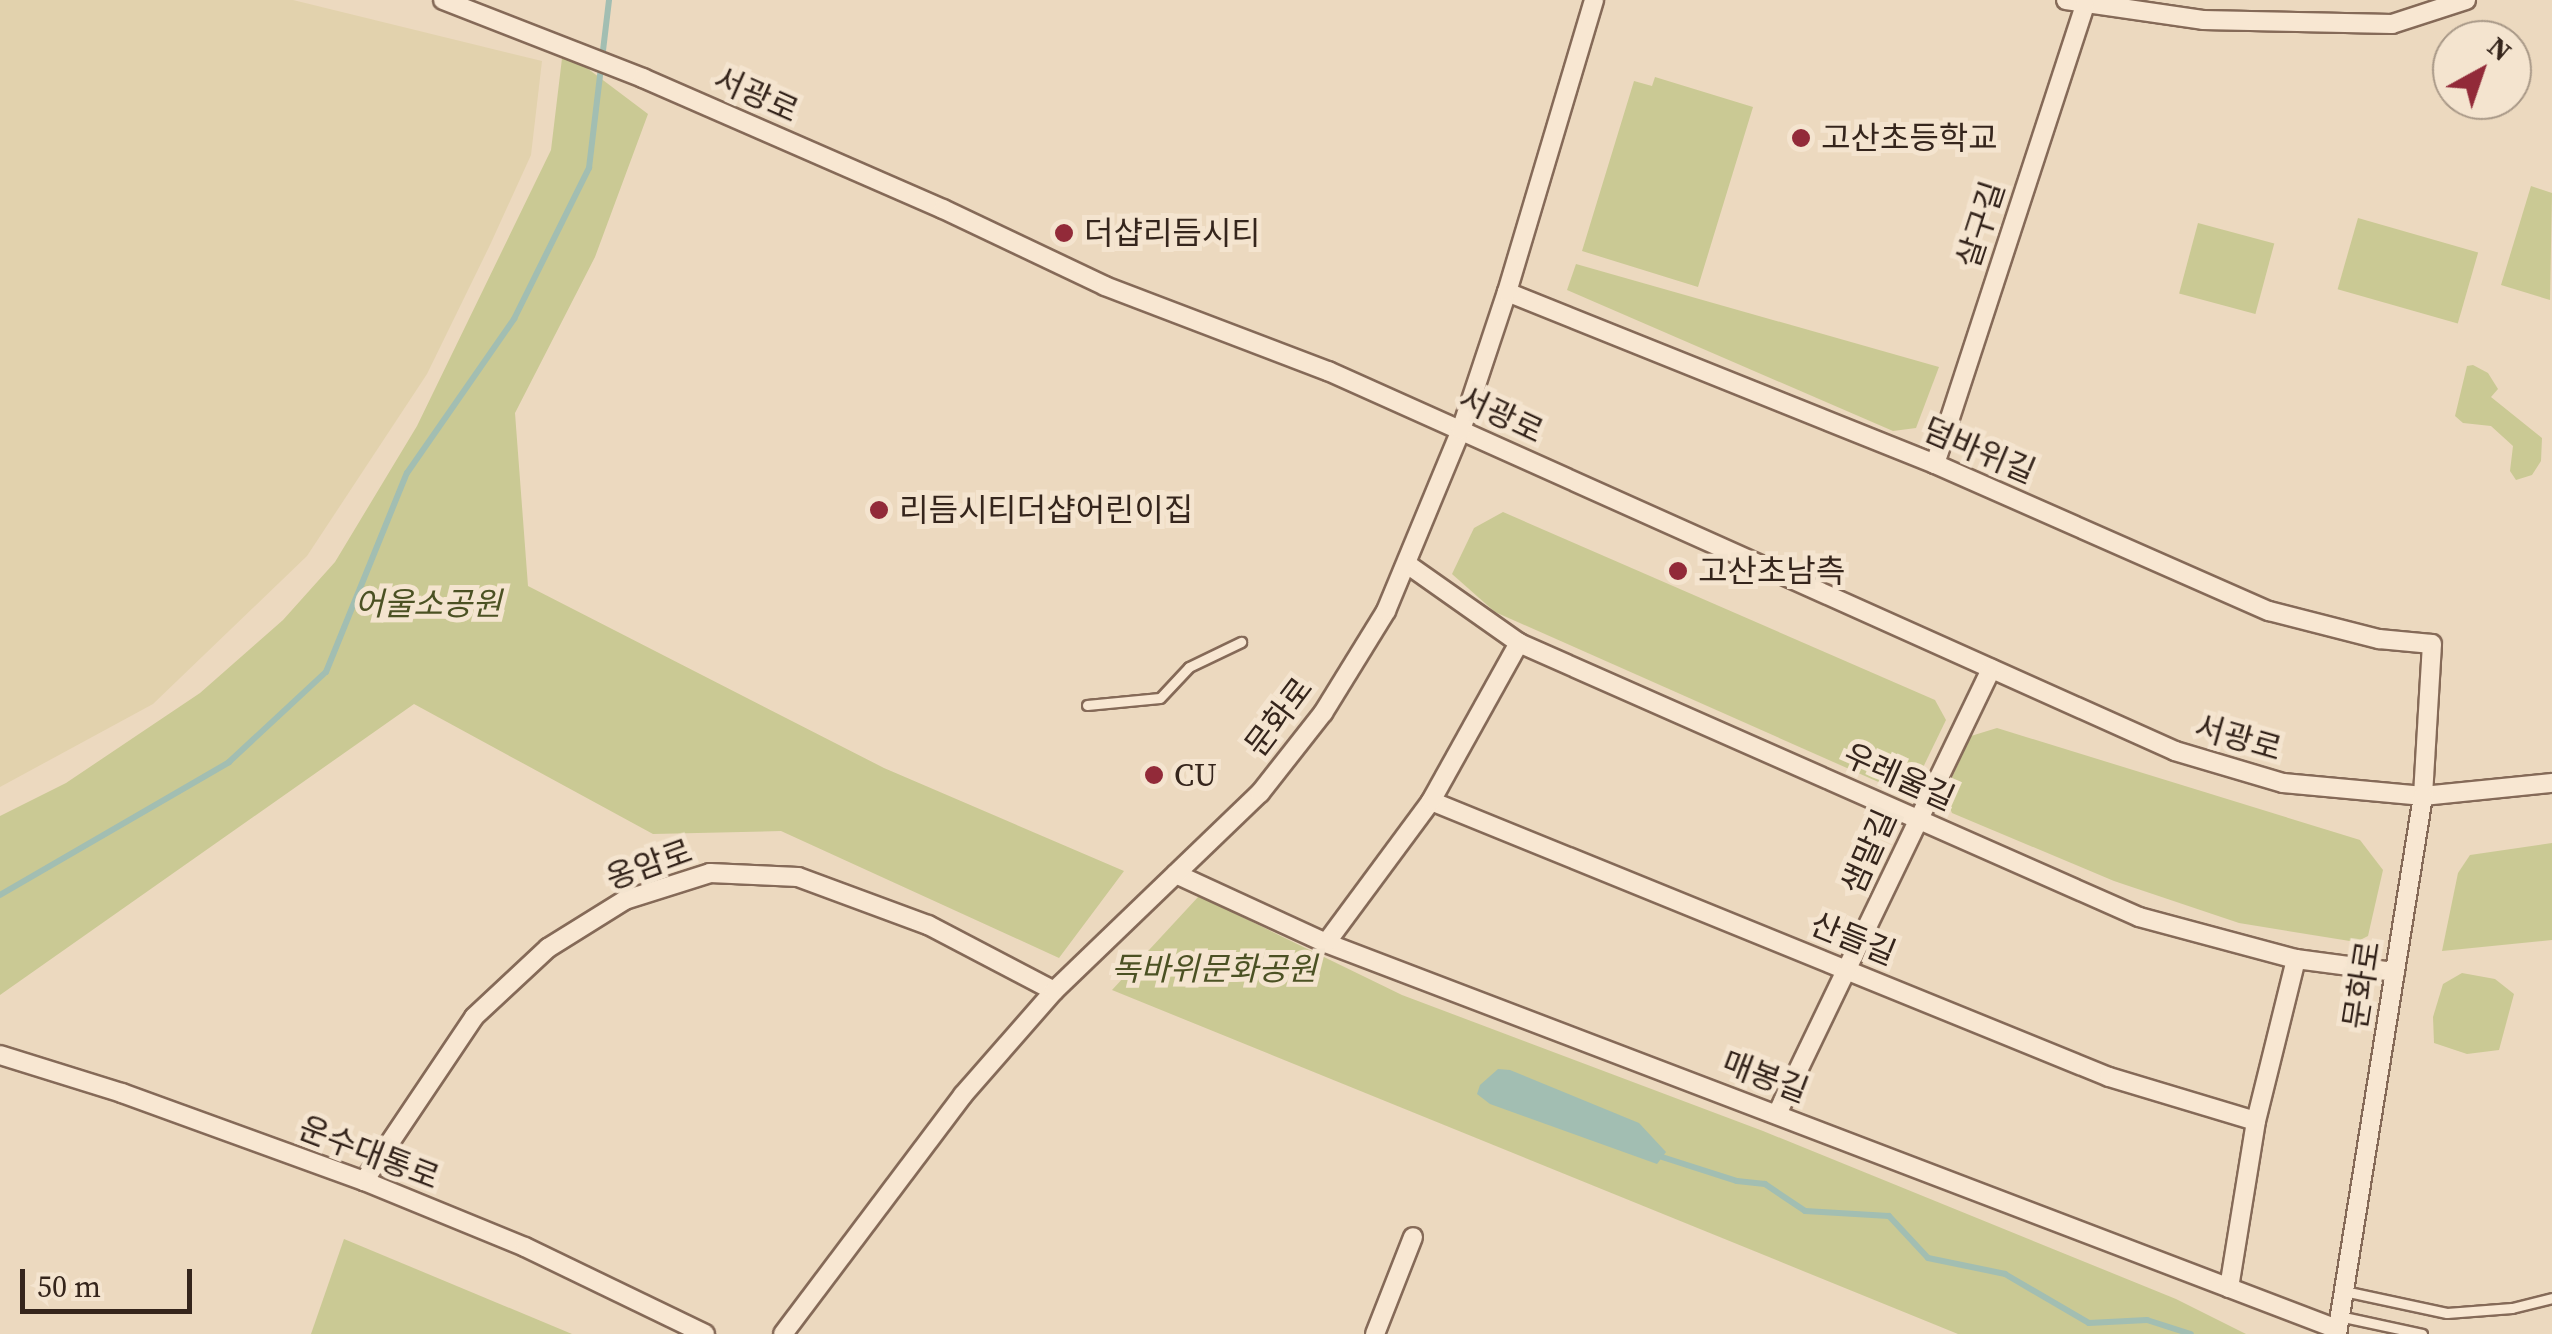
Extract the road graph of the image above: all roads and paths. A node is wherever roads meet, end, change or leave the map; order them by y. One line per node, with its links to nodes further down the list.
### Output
1 (443, 0): 7 (street, 서광로)
2 (1594, 0): 6 (street, 문화로)
3 (2066, 0): 5 (street)
4 (2466, 0): 5 (street)
5 (2085, 6): 8 (street, 살구길)
6 (1508, 292): 7 (street, 문화로); 8 (street, 덤바위길)
7 (1460, 430): 9 (street, 문화로); 13 (street, 서광로)
8 (1935, 464): 12 (street, 덤바위길)
9 (1407, 564): 11 (street, 우레울길); 19 (street, 문화로)
10 (1241, 642): 14 (lane)
11 (1519, 643): 17 (street); 18 (street, 우레울길)
12 (2432, 644): 16 (street, 문화로)
13 (1992, 670): 16 (street, 서광로); 18 (street, 샘말길)
14 (1087, 705)
15 (2552, 783): 16 (street, 서광로)
16 (2423, 796): 23 (street, 문화로)
17 (1431, 800): 20 (street); 22 (street, 산들길)
18 (1917, 817): 21 (street, 우레울길); 22 (street, 샘말길)
19 (1176, 874): 20 (street, 매봉길); 24 (street, 문화로)
20 (1326, 942): 26 (street, 매봉길)
21 (2296, 960): 23 (street, 우레울길); 27 (street)
22 (1849, 969): 26 (street, 샘말길); 27 (street, 산들길)
23 (2395, 972): 31 (street, 문화로)
24 (1054, 991): 28 (street, 옹암로); 35 (street, 문화로)
25 (0, 1056): 28 (street, 운수대통로)
26 (1777, 1114): 30 (street, 매봉길)
27 (2256, 1120): 30 (street)
28 (364, 1181): 34 (street, 운수대통로)
29 (1412, 1237): 36 (street)
30 (2230, 1288): 33 (street, 매봉길)
31 (2343, 1291): 32 (lane); 33 (street, 문화로)
32 (2552, 1298)
33 (2338, 1327): 37 (lane)
34 (706, 1334)
35 (783, 1334)
36 (1375, 1334)
37 (2422, 1334)

